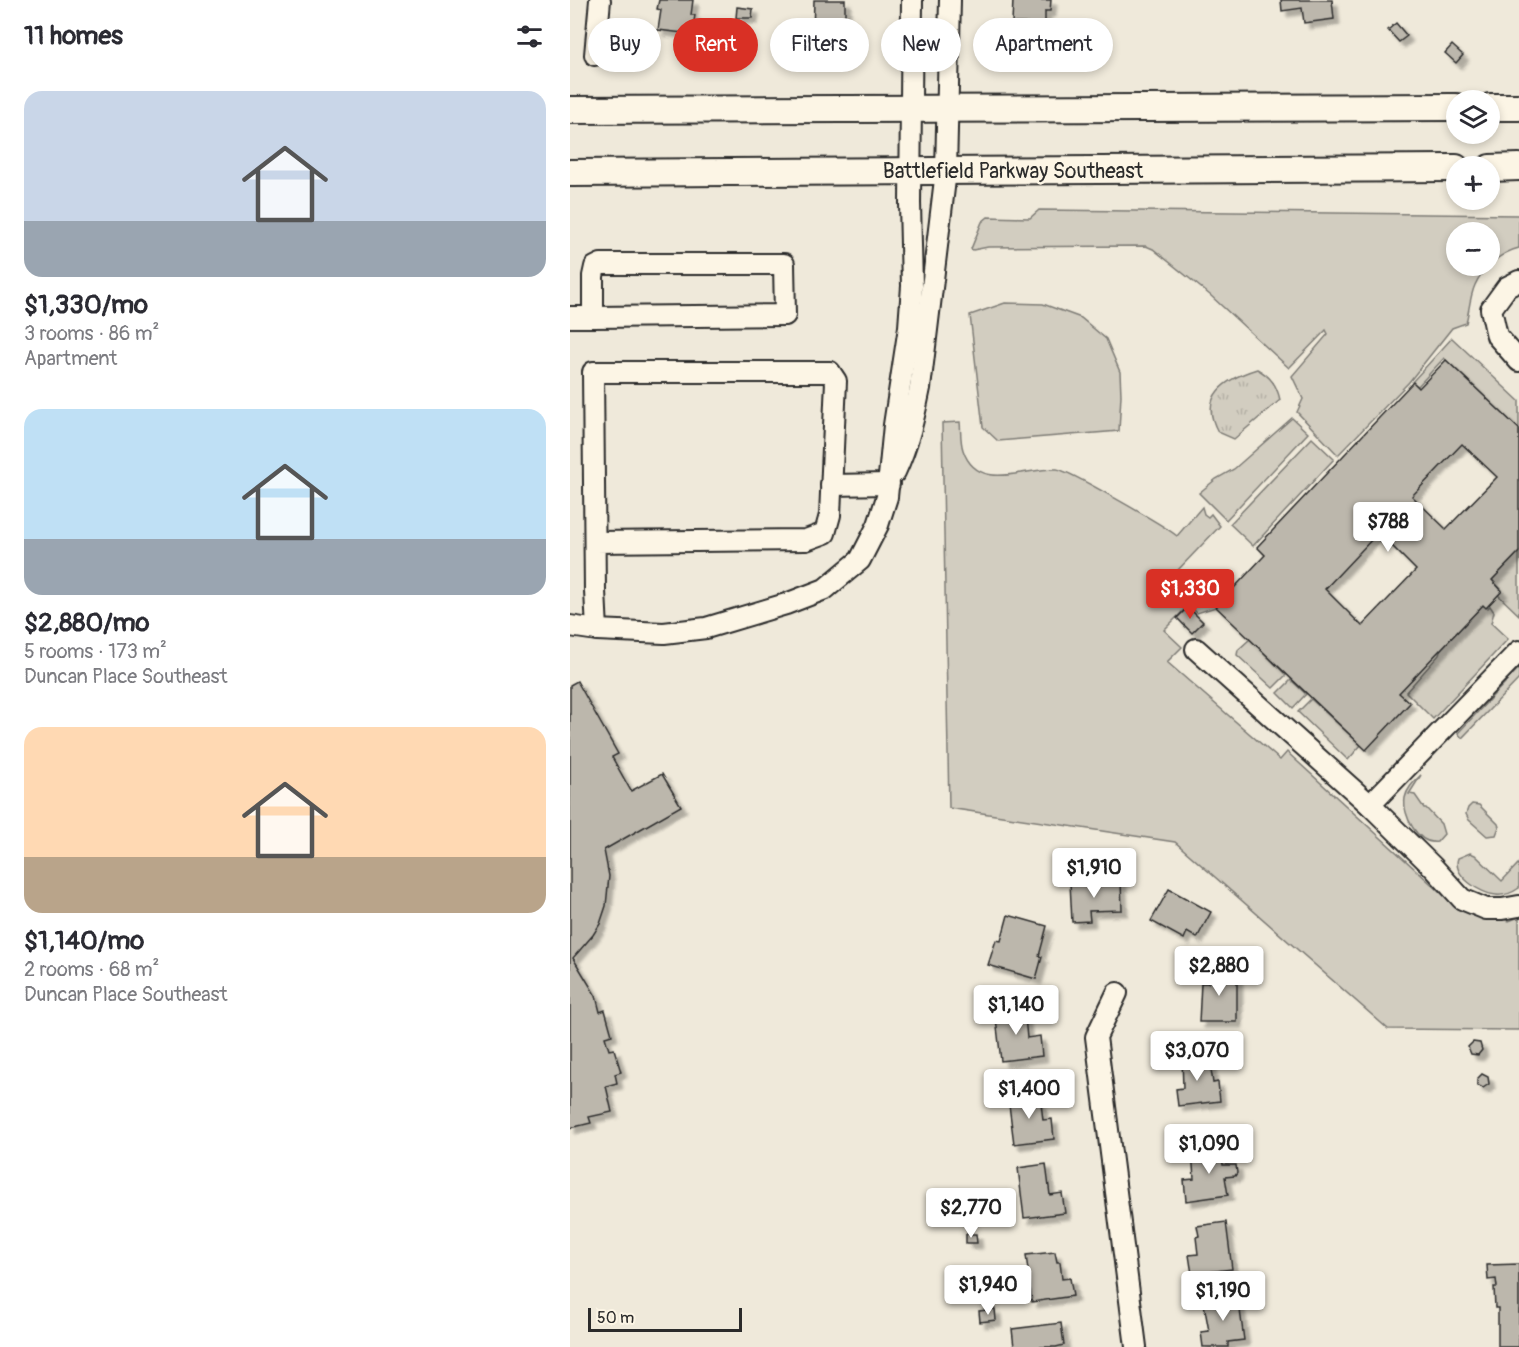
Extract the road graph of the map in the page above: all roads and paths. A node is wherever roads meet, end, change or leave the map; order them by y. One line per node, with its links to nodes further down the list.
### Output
1 (600, 0): 4 (street)
2 (912, 0): 9 (street)
3 (950, 0): 10 (street)
4 (598, 18)
5 (1519, 106): 7 (main road)
6 (1446, 107): 10 (main road)
7 (1500, 107)
8 (570, 110): 9 (main road)
9 (913, 110): 10 (main road); 14 (street)
10 (949, 110): 15 (street)
11 (1519, 167): 13 (main road)
12 (1446, 168): 15 (main road, Battlefield Parkway Southeast)
13 (1500, 168)
14 (911, 171): 15 (main road, Battlefield Parkway Southeast); 16 (main road, Battlefield Parkway Southeast); 21 (street)
15 (946, 171): 21 (street)
16 (570, 173)
17 (1519, 281): 20 (street)
18 (570, 317): 19 (street)
19 (593, 317): 19 (street)
20 (1519, 361)
21 (889, 484): 22 (street); 25 (street)
22 (831, 485): 23 (street); 23 (street)
23 (595, 542): 25 (street)
24 (570, 626): 25 (street)
25 (597, 630)
26 (1196, 649): 28 (street)
27 (1519, 651): 28 (street)
28 (1370, 806): 29 (street)
29 (1519, 906)
30 (1117, 993): 31 (street)
31 (1136, 1347)

